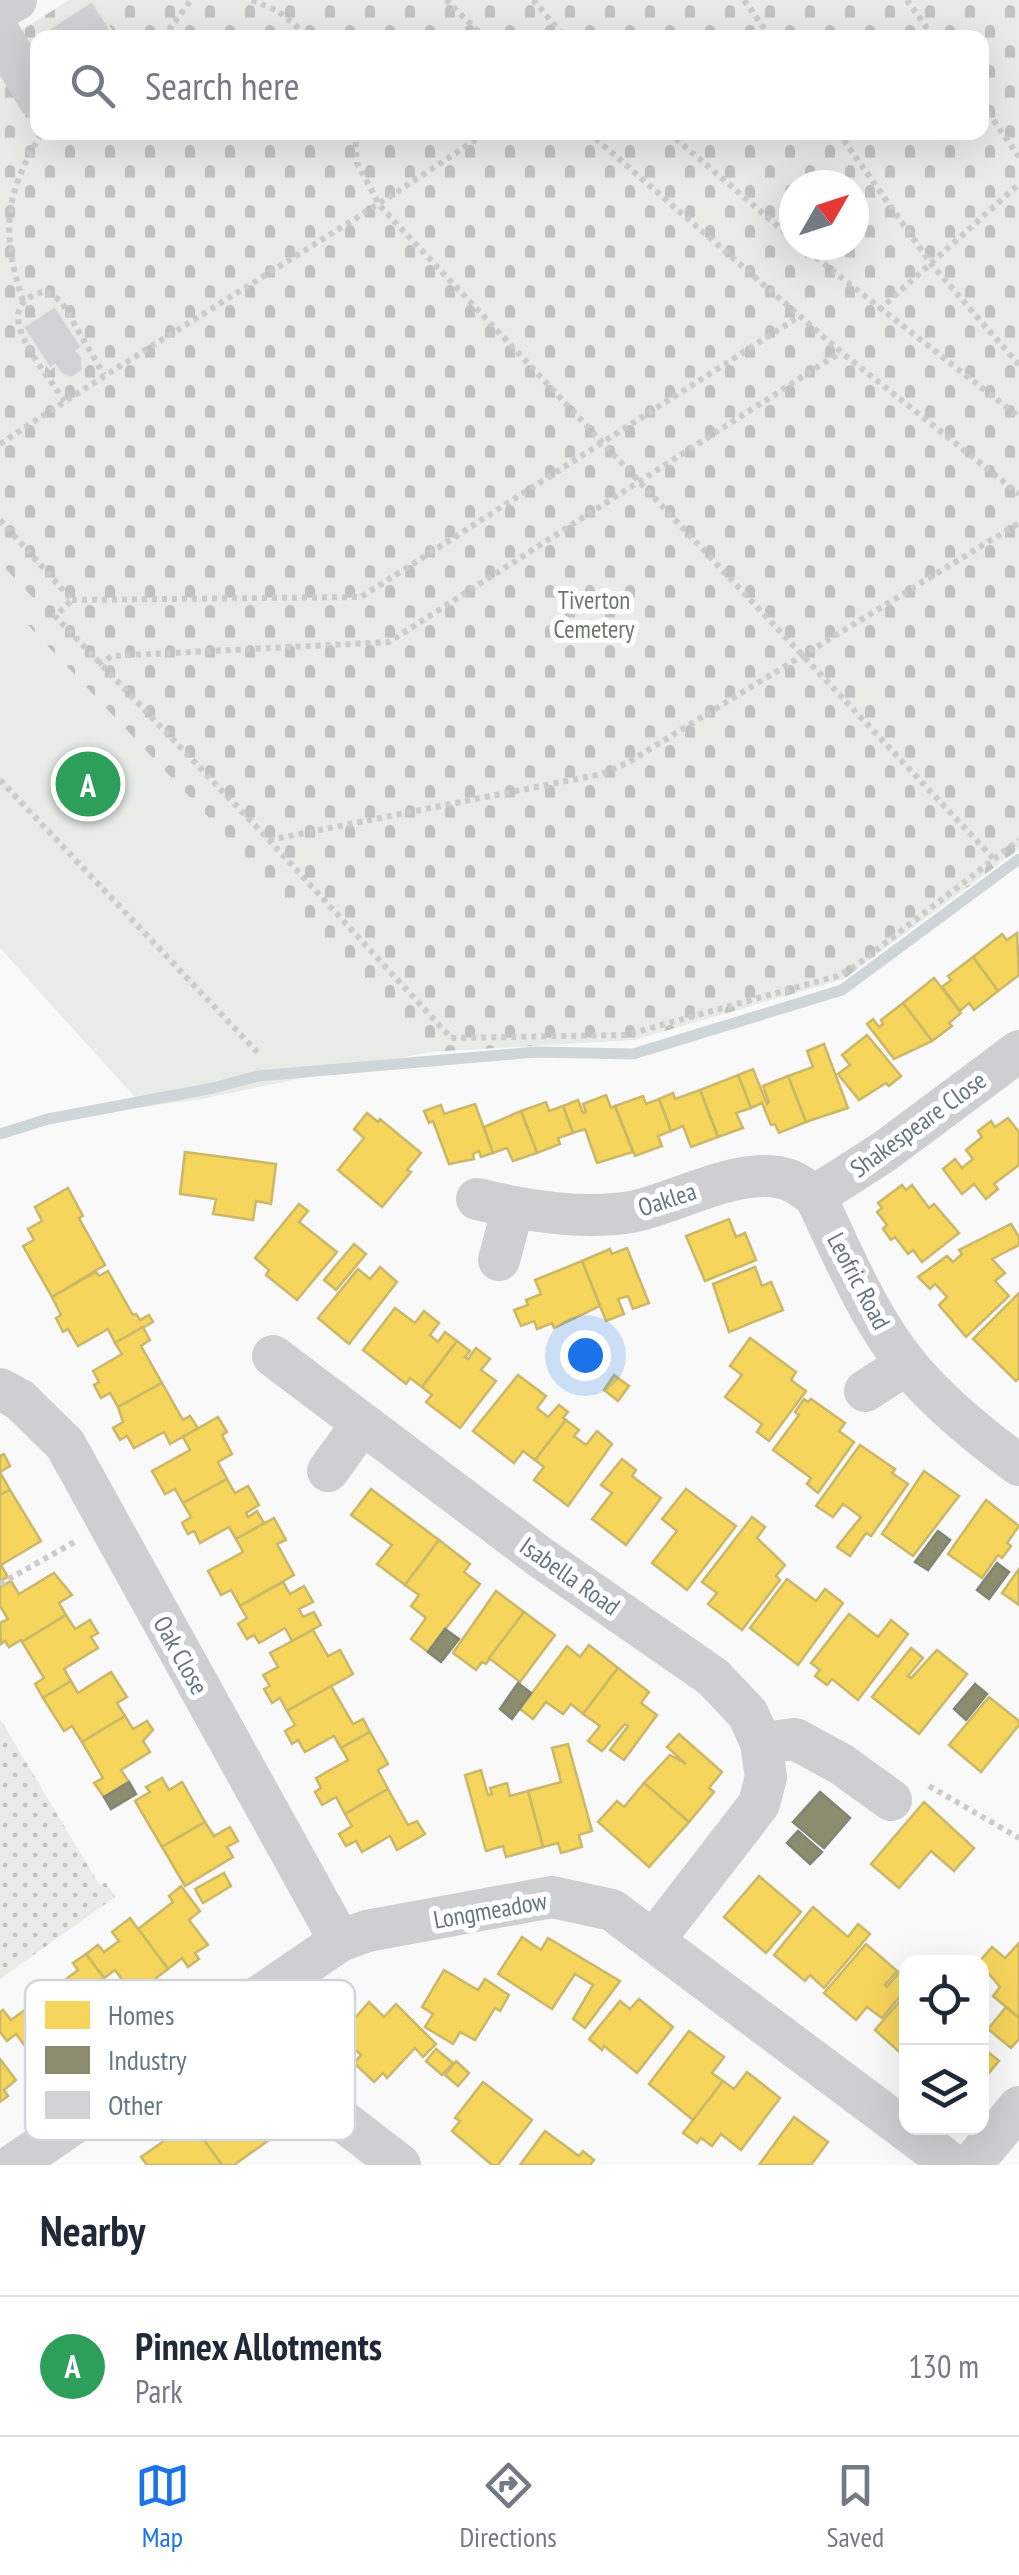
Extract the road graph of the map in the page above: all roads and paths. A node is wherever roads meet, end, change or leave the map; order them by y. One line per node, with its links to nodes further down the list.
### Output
1 (16, 0): 8 (street)
2 (190, 0): 9 (path)
3 (252, 0): 10 (path)
4 (446, 0): 11 (path)
5 (533, 0): 12 (path)
6 (744, 0): 13 (path)
7 (907, 0): 14 (path)
8 (0, 8)
9 (169, 30)
10 (301, 30)
11 (476, 30)
12 (559, 30)
13 (765, 30)
14 (928, 30)
15 (0, 34): 16 (street)
16 (30, 85)
17 (989, 114): 24 (path)
18 (37, 140): 30 (path)
19 (356, 140): 26 (path)
20 (475, 140): 26 (path)
21 (597, 140): 32 (path)
22 (677, 140): 27 (path)
23 (844, 140): 29 (path)
24 (1019, 157)
25 (1019, 184): 29 (path)
26 (380, 206): 35 (path); 38 (path)
27 (779, 227)
28 (818, 260): 31 (path)
29 (932, 265): 31 (path); 34 (path)
30 (23, 301): 35 (path); 36 (path)
31 (878, 310): 37 (path)
32 (800, 316): 33 (path); 38 (path)
33 (841, 352): 40 (path); 41 (path)
34 (1019, 365)
35 (104, 376): 36 (path)
36 (65, 400): 39 (path)
37 (1019, 418)
38 (603, 442): 40 (path); 44 (path)
39 (0, 444)
40 (640, 481): 45 (path); 46 (path)
41 (1019, 494)
42 (0, 520): 44 (path)
43 (1019, 522): 45 (path)
44 (72, 600): 46 (path)
45 (802, 655): 48 (path); 50 (path)
46 (98, 664): 48 (path)
47 (0, 780): 52 (path)
48 (269, 840): 50 (path)
49 (1019, 840): 50 (path)
50 (994, 859)
51 (1019, 1051): 53 (street, Shakespeare Close)
52 (259, 1054)
53 (815, 1196): 54 (street, Oaklea); 56 (street, Leofric Road)
54 (499, 1260)
55 (273, 1356): 59 (street, Isabella Road)
56 (907, 1364): 58 (street); 60 (street, Leofric Road)
57 (0, 1389): 62 (street, Oak Close)
58 (866, 1391)
59 (362, 1424): 61 (street); 64 (street, Isabella Road)
60 (1019, 1466)
61 (328, 1471)
62 (109, 1522): 63 (path); 67 (street, Oak Close)
63 (0, 1584)
64 (761, 1743): 65 (street); 68 (street, Isabella Road)
65 (891, 1800): 66 (path)
66 (1019, 1838)
67 (340, 1940): 68 (street, Longmeadow); 69 (street, Longmeadow)
68 (654, 1940): 75 (street, Longmeadow)
69 (283, 1980)
70 (1019, 2107): 76 (street)
71 (355, 2130): 74 (street)
72 (50, 2140): 73 (street, Longmeadow)
73 (14, 2165)
74 (400, 2165)
75 (952, 2165)
76 (971, 2165)

